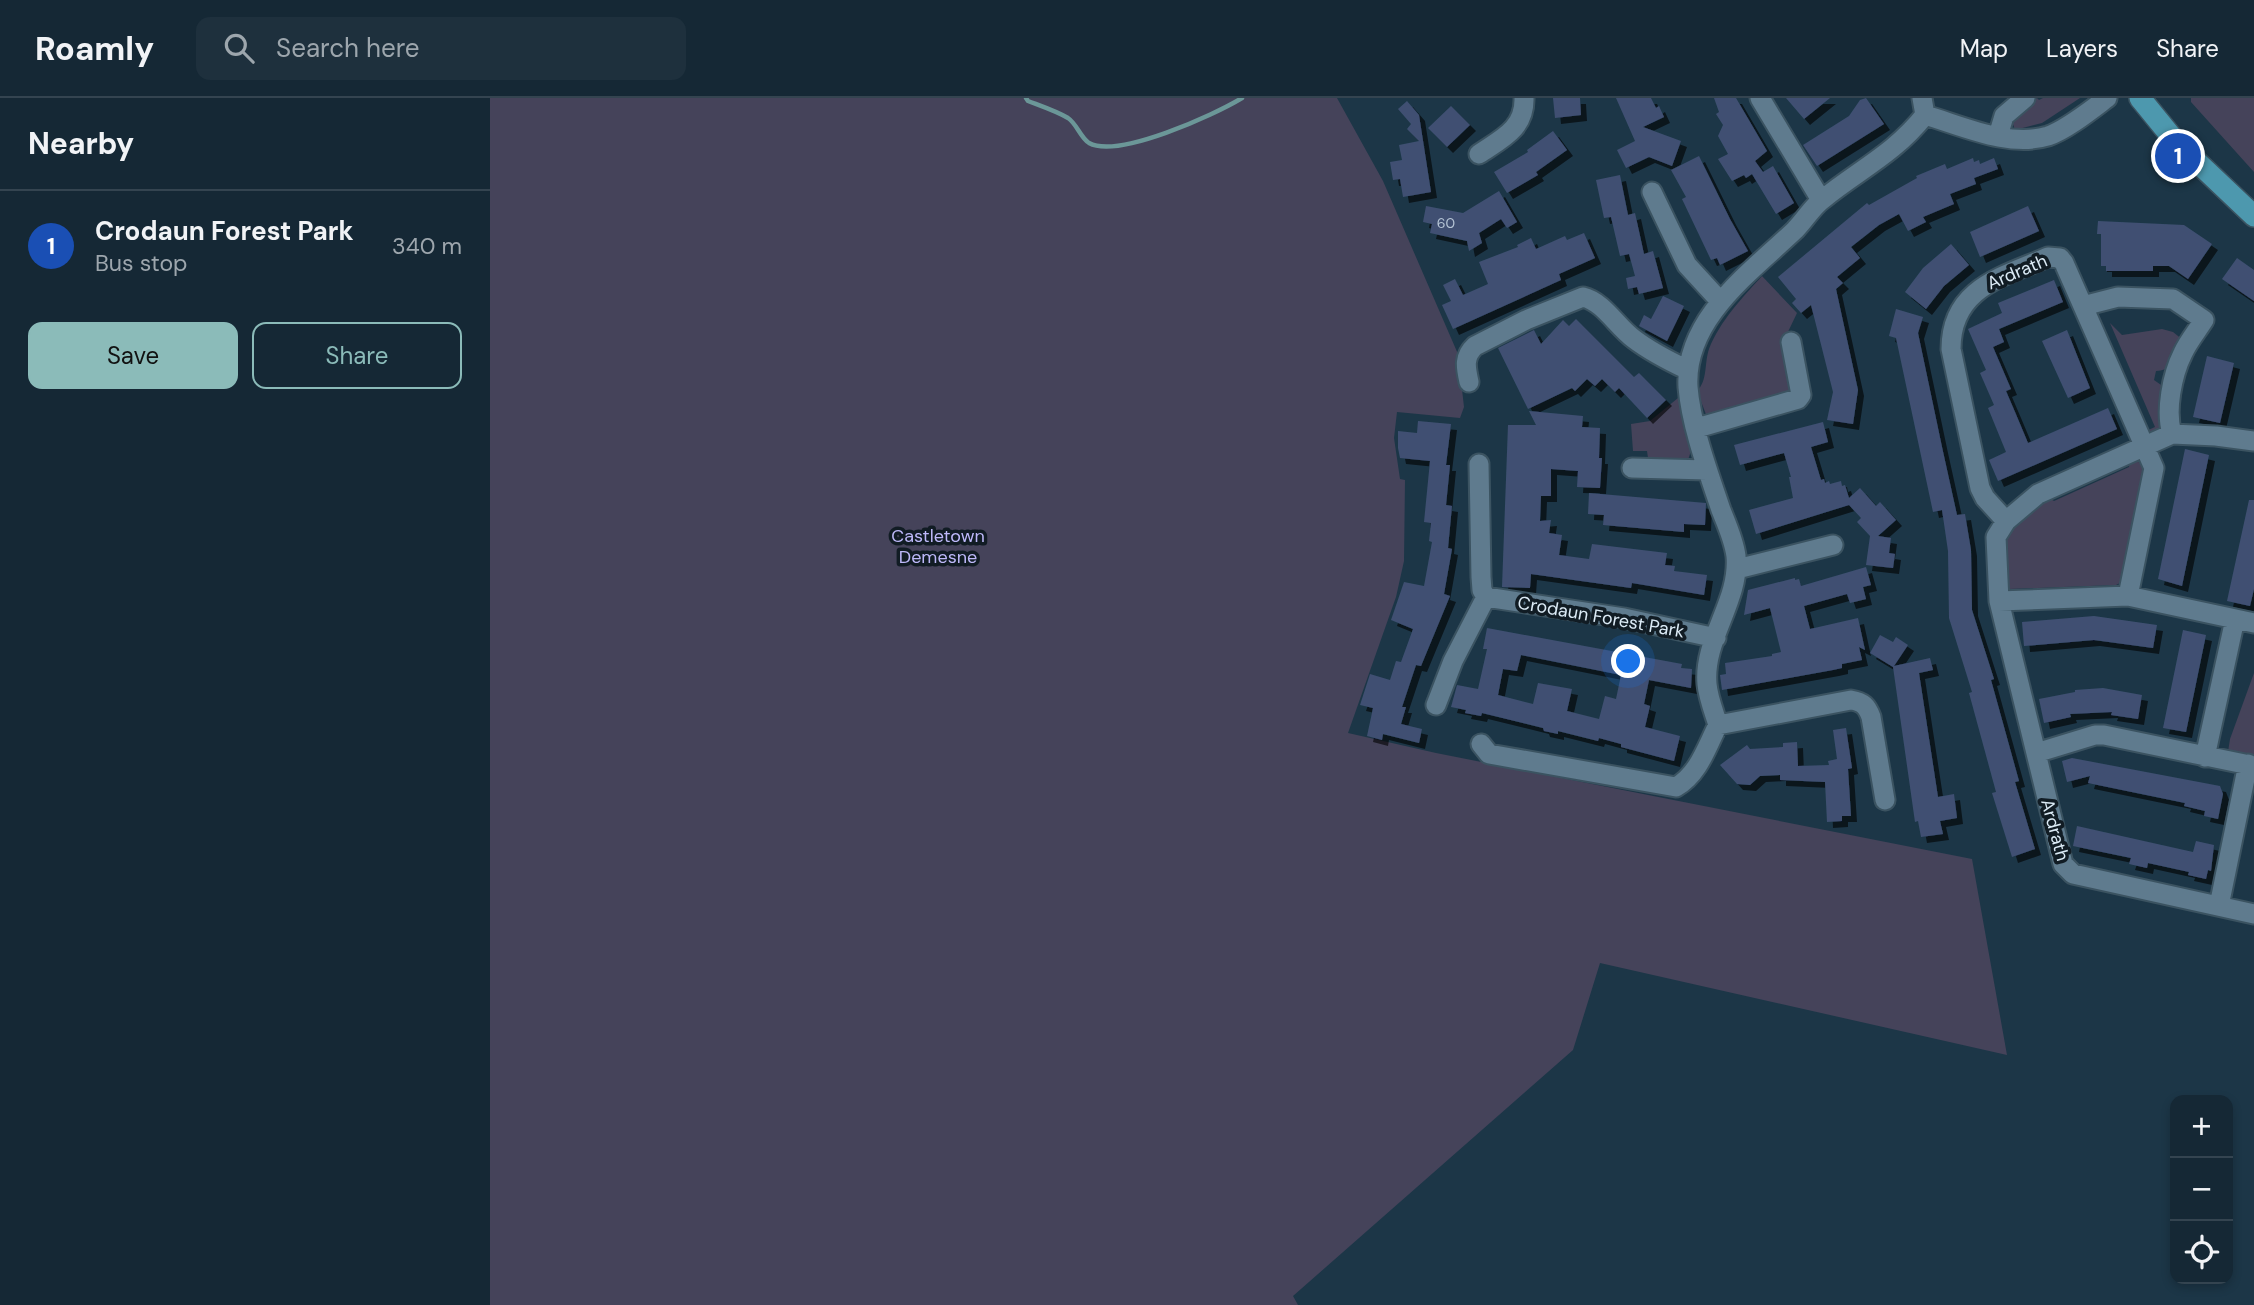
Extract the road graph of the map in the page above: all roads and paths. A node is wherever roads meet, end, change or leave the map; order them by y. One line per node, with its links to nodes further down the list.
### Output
1 (1524, 98): 8 (street)
2 (1760, 98): 10 (street)
3 (2025, 98): 7 (street)
4 (2107, 98): 7 (street)
5 (2140, 98): 11 (main road)
6 (1924, 107): 7 (street); 10 (street)
7 (1998, 136)
8 (1485, 144)
9 (1652, 192): 12 (street)
10 (1821, 200): 12 (street)
11 (2254, 216)
12 (1720, 301): 15 (street)
13 (2083, 306): 18 (street); 20 (street, Ardrath); 24 (street, Ardrath)
14 (1791, 342): 17 (street)
15 (1688, 370): 16 (street); 17 (street)
16 (1469, 382)
17 (1697, 428): 23 (street)
18 (2172, 434): 19 (street); 20 (street)
19 (2254, 441)
20 (2145, 446): 24 (street); 27 (street, Ardrath)
21 (1479, 464): 28 (street)
22 (1632, 468): 23 (street)
23 (1707, 470): 26 (street)
24 (2006, 521): 29 (street, Ardrath)
25 (1833, 545): 26 (street)
26 (1737, 569): 31 (street)
27 (2128, 596): 29 (street); 30 (street)
28 (1486, 597): 31 (street, Crodaun Forest Park); 32 (street)
29 (1999, 601): 35 (street, Ardrath)
30 (2244, 621): 36 (street)
31 (1716, 638): 33 (street)
32 (1436, 705)
33 (1718, 725): 34 (street); 38 (street)
34 (1480, 744)
35 (2036, 753): 36 (street); 39 (street, Ardrath)
36 (2205, 757): 37 (street)
37 (2251, 765): 39 (street)
38 (1885, 800)
39 (2219, 906): 40 (street, Ardrath)
40 (2254, 914)

